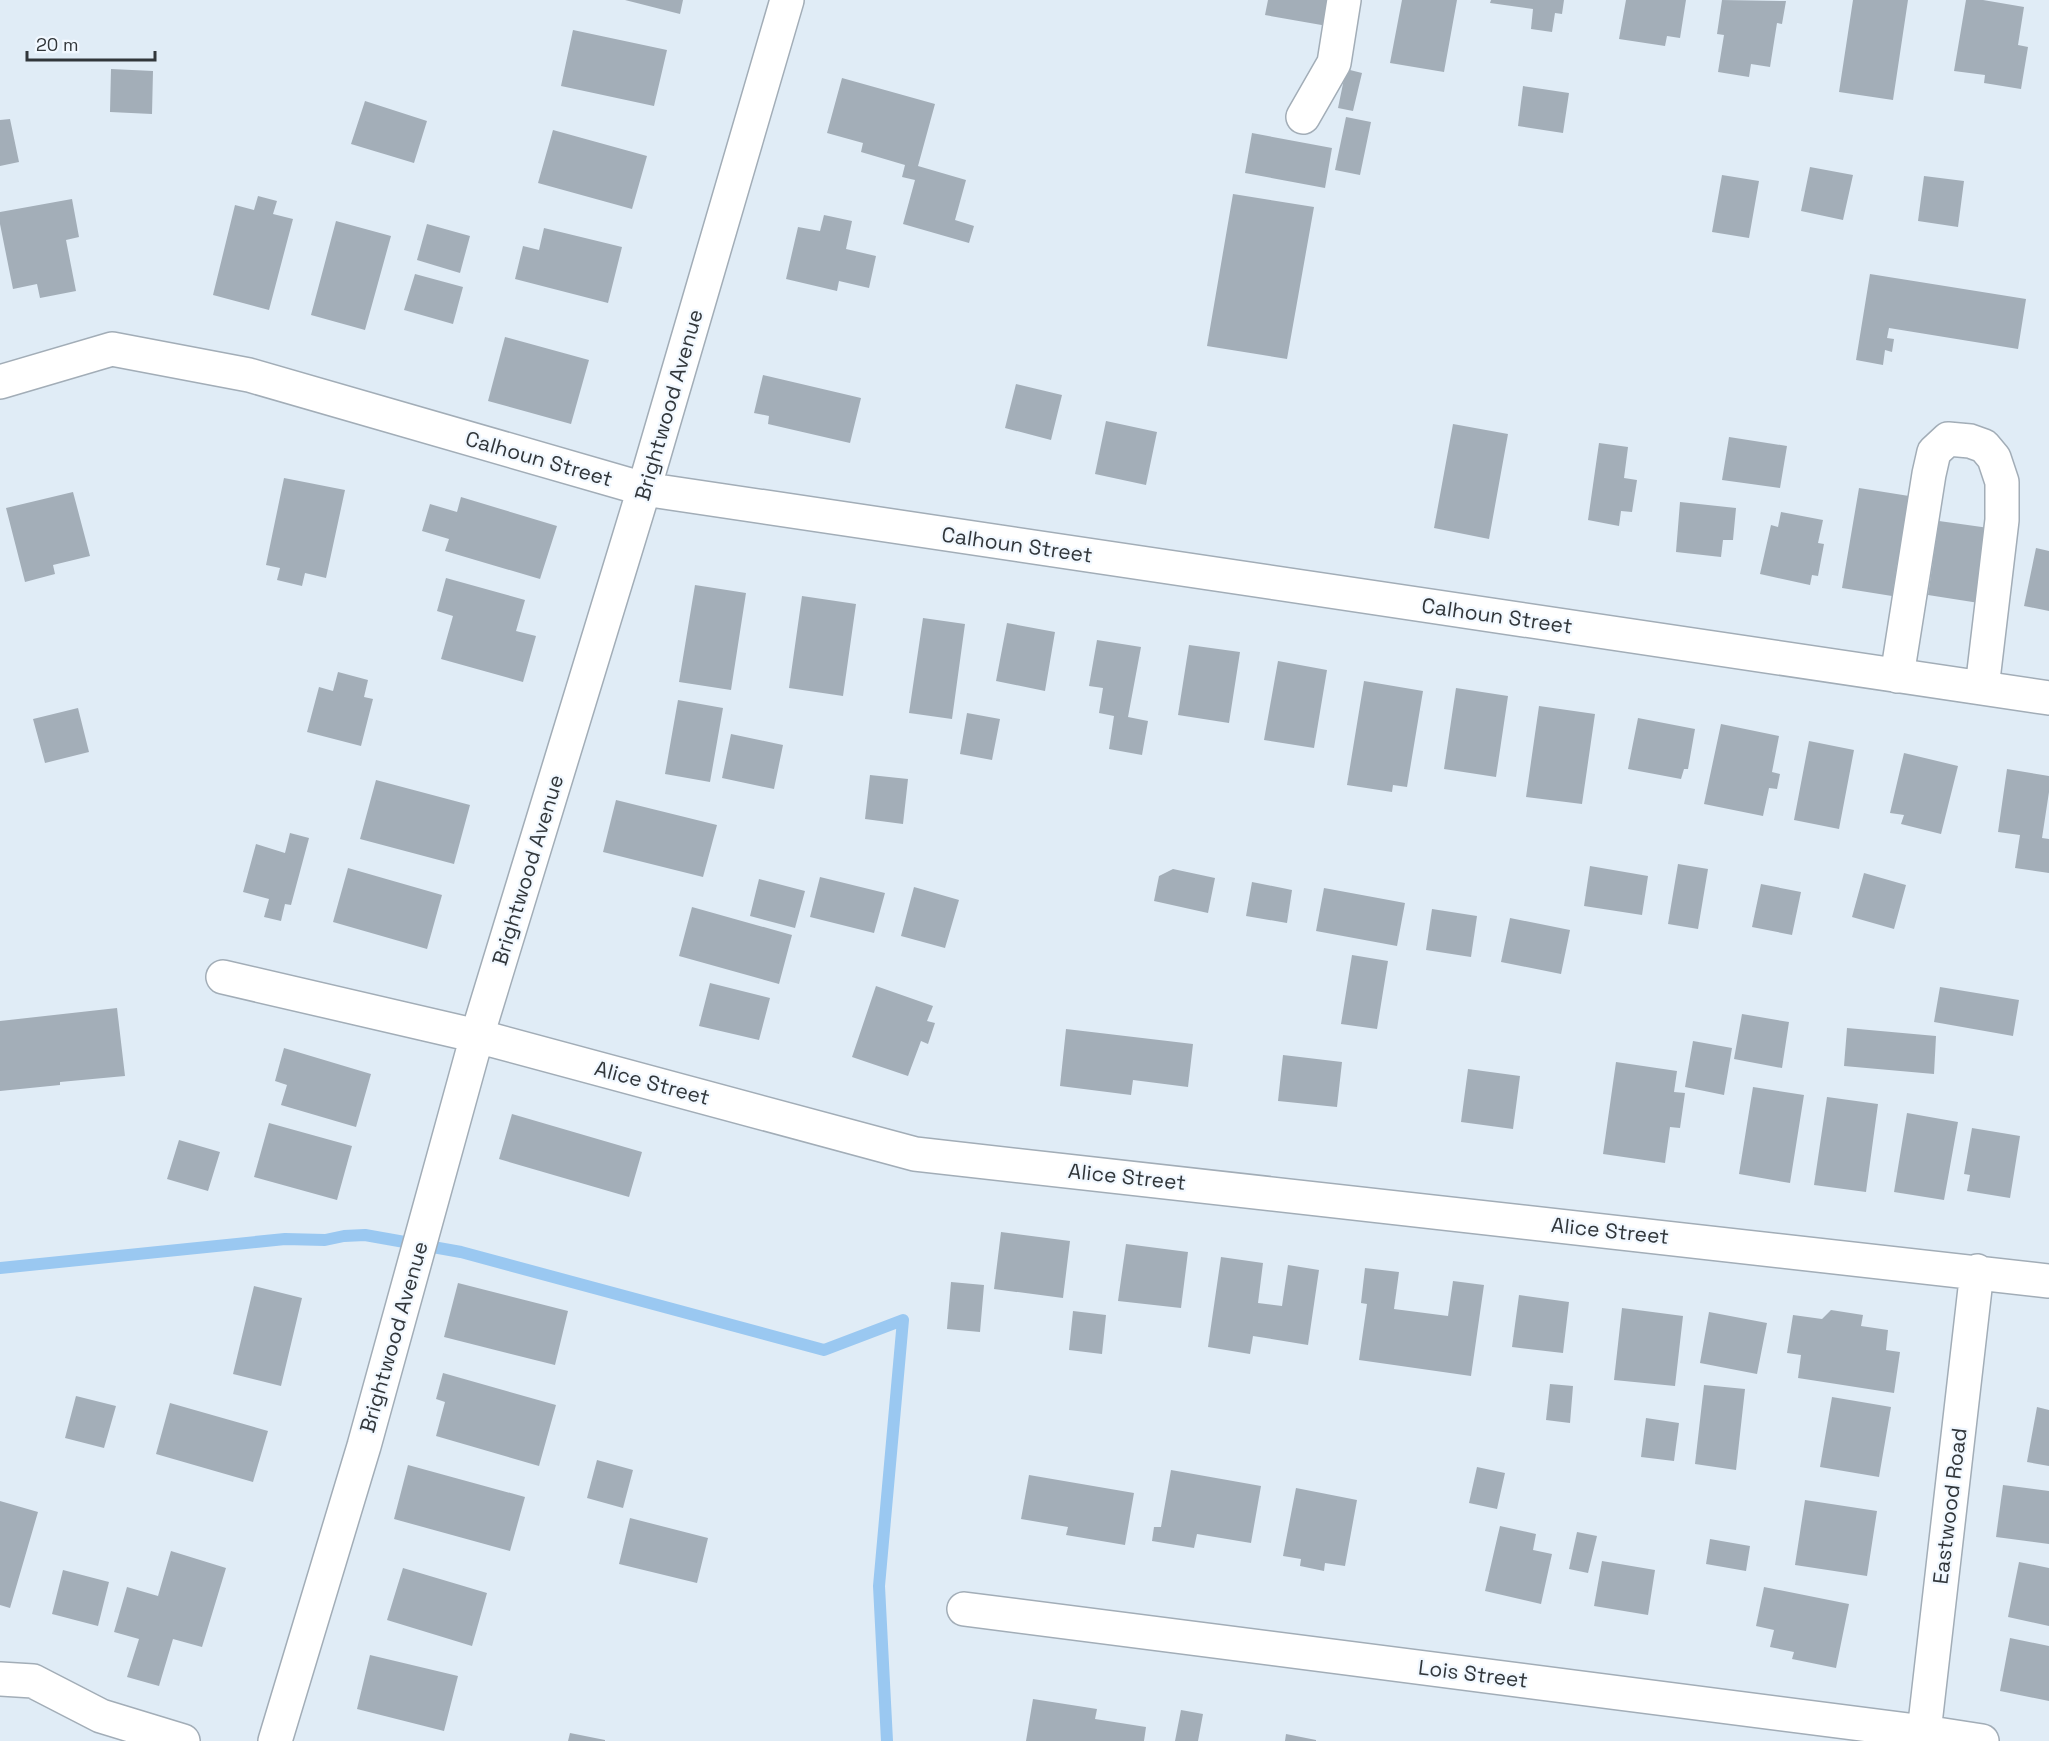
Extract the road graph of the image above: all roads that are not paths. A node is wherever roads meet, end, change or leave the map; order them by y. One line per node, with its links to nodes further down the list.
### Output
1 (787, 0): 5 (street, Brightwood Avenue)
2 (1344, 0): 3 (street)
3 (1304, 117)
4 (0, 382): 5 (street, Calhoun Street)
5 (644, 489): 6 (street, Calhoun Street); 10 (street, Brightwood Avenue)
6 (1897, 676): 7 (street, Calhoun Street); 7 (street)
7 (1982, 688): 8 (street, Calhoun Street)
8 (2049, 698)
9 (223, 977): 10 (street, Alice Street)
10 (477, 1036): 11 (street, Alice Street); 17 (street, Brightwood Avenue)
11 (1977, 1271): 12 (street, Alice Street); 15 (street, Eastwood Road)
12 (2049, 1281)
13 (964, 1609): 15 (street, Lois Street)
14 (0, 1679): 16 (street)
15 (1923, 1736): 18 (street, Lois Street)
16 (183, 1741)
17 (275, 1741)
18 (1982, 1741)

